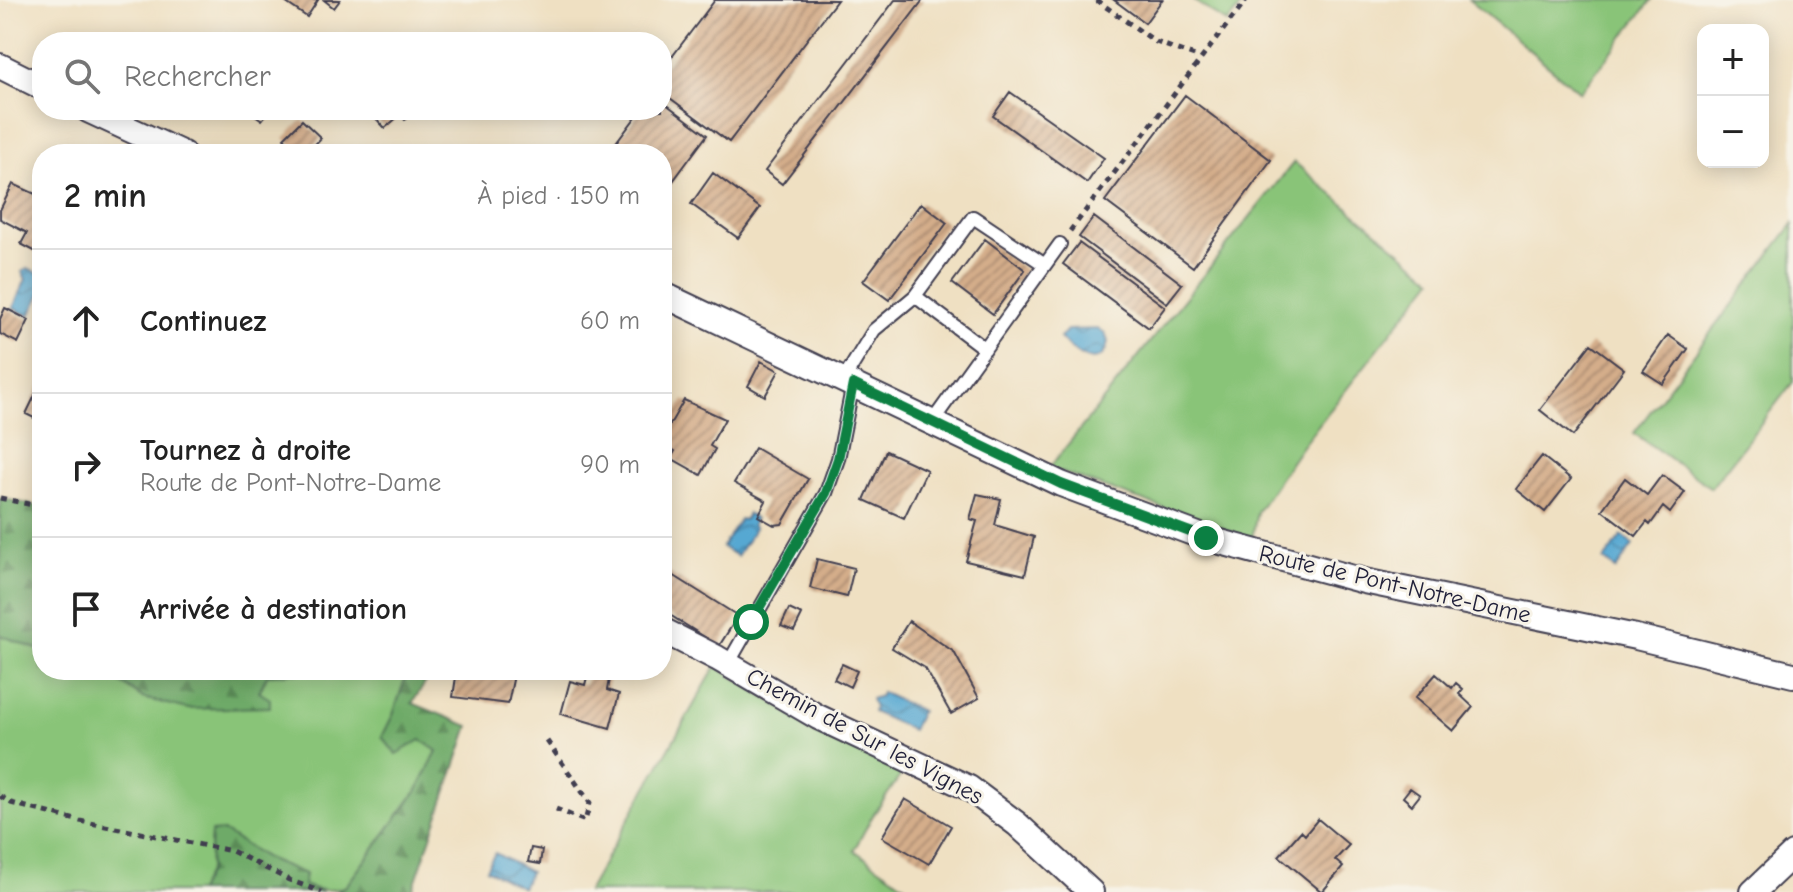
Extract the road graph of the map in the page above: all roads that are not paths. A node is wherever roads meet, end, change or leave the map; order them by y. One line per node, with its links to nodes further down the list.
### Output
1 (0, 66): 2 (street)
2 (32, 82)
3 (110, 120): 4 (street)
4 (161, 144)
5 (1060, 244): 6 (lane)
6 (1045, 265): 7 (lane); 9 (lane)
7 (915, 296): 9 (lane); 10 (lane)
8 (672, 299): 10 (street, Route de Pont-Notre-Dame)
9 (985, 349): 11 (lane)
10 (848, 381): 11 (street, Route de Pont-Notre-Dame); 13 (lane)
11 (932, 422): 14 (street, Route de Pont-Notre-Dame)
12 (672, 635): 13 (street, Chemin de Sur les Vignes)
13 (728, 664): 16 (street, Chemin de Sur les Vignes)
14 (1793, 675)
15 (1793, 854): 17 (street)
16 (1091, 892)
17 (1753, 892)

